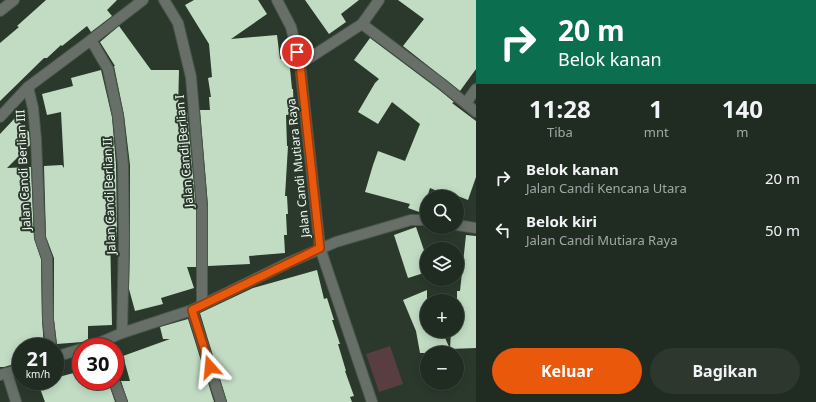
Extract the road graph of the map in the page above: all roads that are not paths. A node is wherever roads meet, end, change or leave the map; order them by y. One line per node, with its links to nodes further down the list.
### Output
1 (14, 0): 6 (street)
2 (143, 0): 8 (street)
3 (164, 0): 19 (street, Jalan Candi Berlian I)
4 (277, 0): 9 (street, Jalan Candi Mutiara Raya)
5 (379, 0): 7 (street)
6 (0, 11)
7 (362, 24): 9 (street); 12 (street)
8 (91, 40): 10 (street); 21 (street, Jalan Candi Berlian II)
9 (300, 64): 18 (street, Jalan Candi Mutiara Raya)
10 (28, 87): 14 (street); 22 (street, Jalan Candi Berlian III)
11 (476, 89): 12 (street)
12 (466, 103): 13 (street)
13 (476, 112)
14 (0, 117)
15 (420, 220): 18 (street)
16 (464, 226): 17 (street)
17 (476, 228)
18 (320, 248): 19 (street); 29 (street, Jalan Candi Mutiara Raya)
19 (202, 305): 20 (street)
20 (192, 310): 21 (street); 28 (street)
21 (122, 333): 23 (street)
22 (50, 338)
23 (114, 338)
24 (4, 374): 26 (street)
25 (117, 390): 27 (street)
26 (16, 402)
27 (122, 402)
28 (221, 402)
29 (372, 402)

